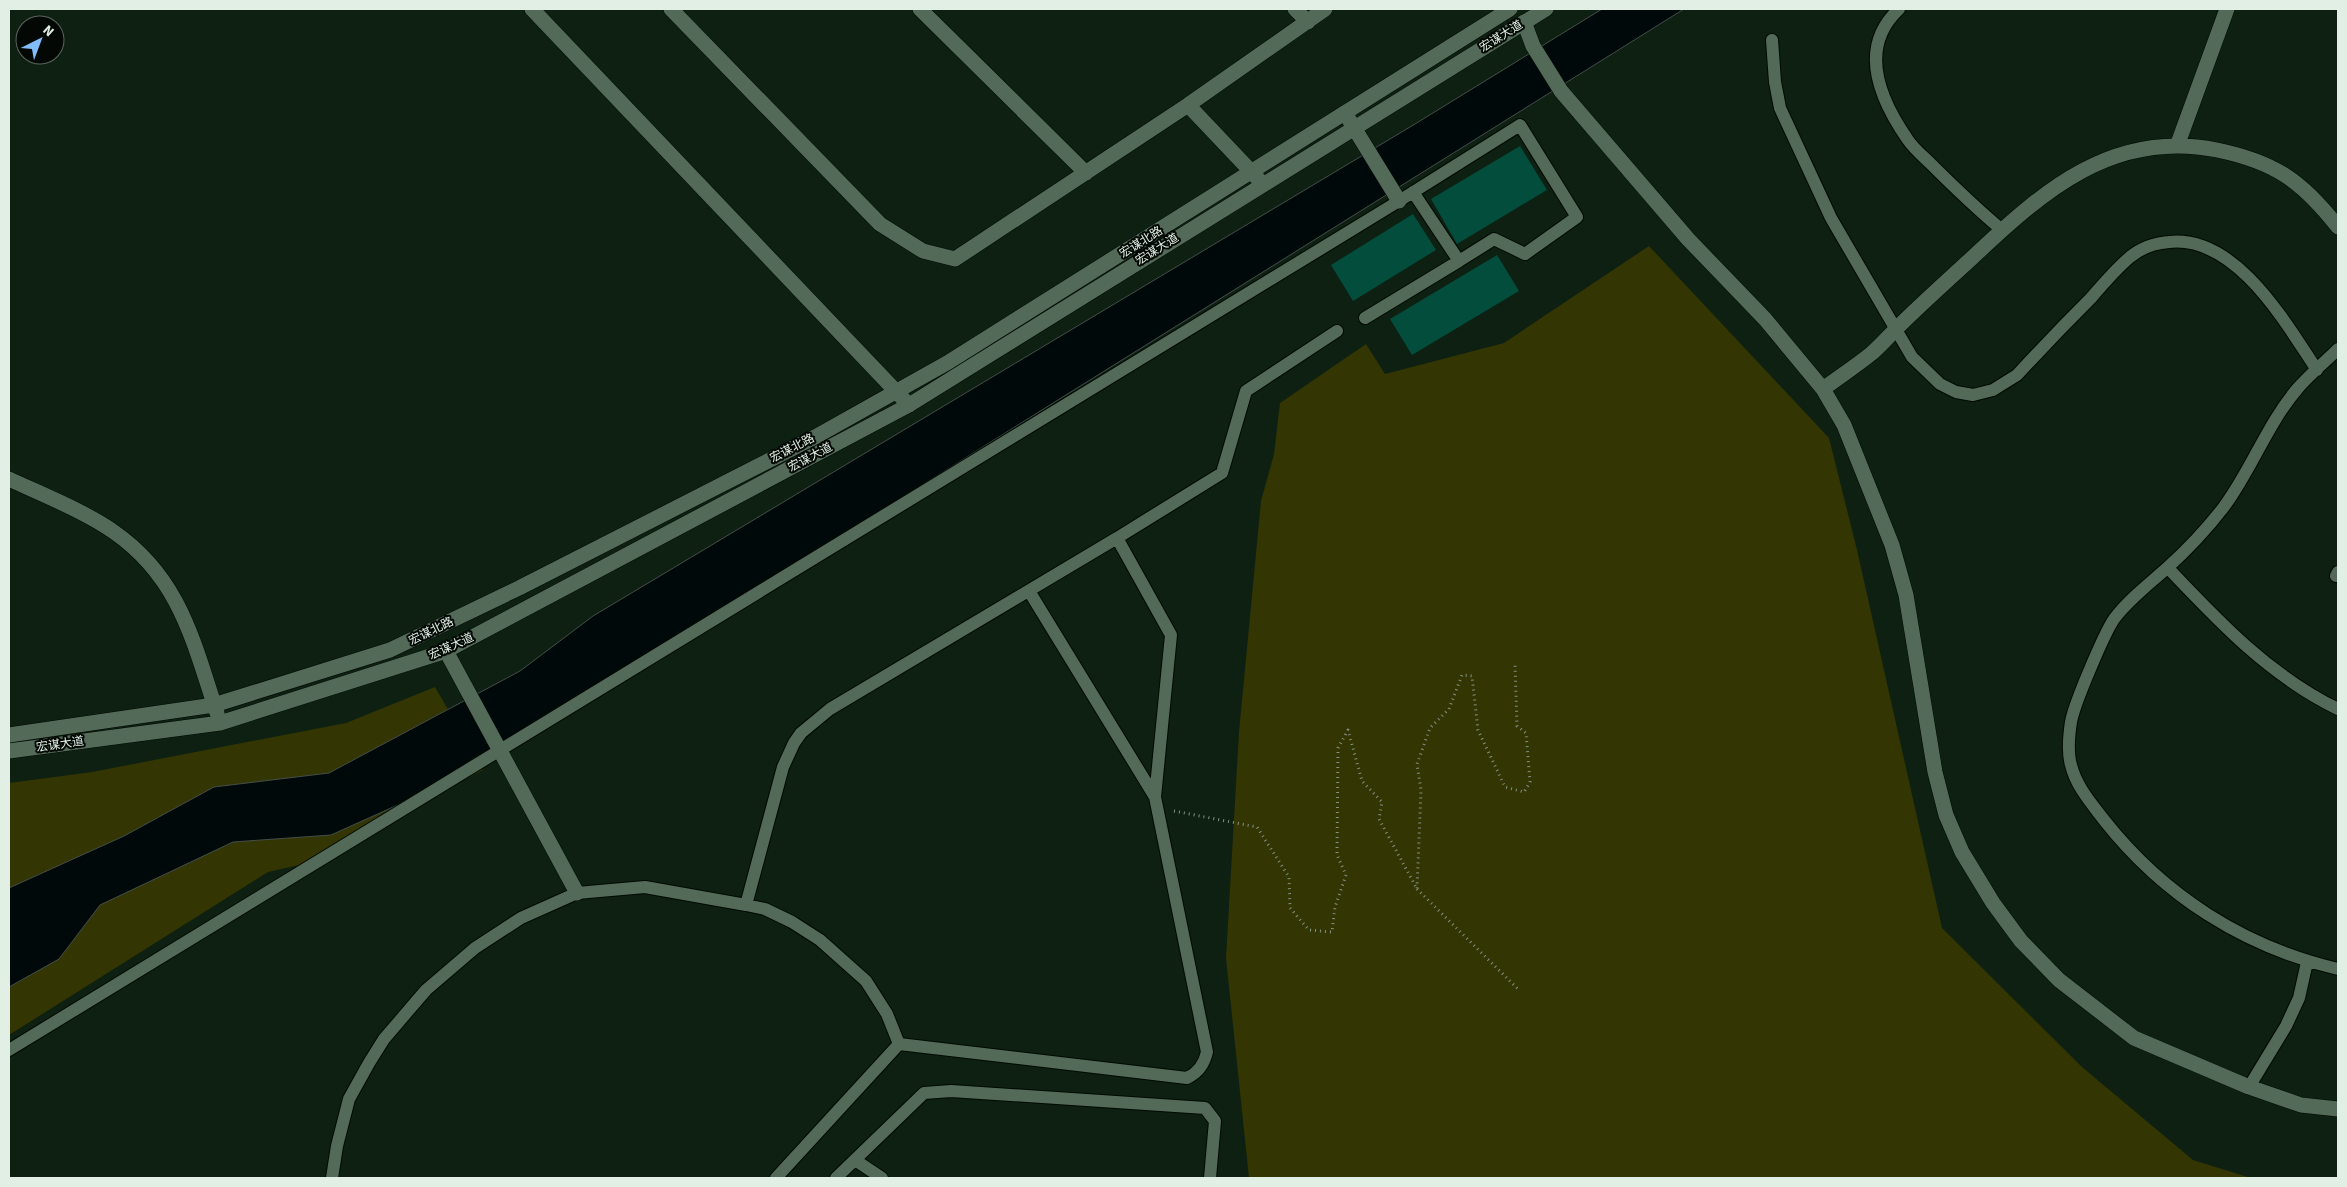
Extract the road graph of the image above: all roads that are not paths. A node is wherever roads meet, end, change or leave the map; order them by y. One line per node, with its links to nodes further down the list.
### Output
1 (532, 9): 31 (street)
2 (671, 9): 18 (street)
3 (920, 9): 18 (street)
4 (1295, 9): 10 (street)
5 (1325, 9): 10 (street)
6 (1510, 9): 14 (street, 宏谋北路)
7 (1546, 9): 11 (street, 宏谋大道)
8 (1899, 9): 23 (lane)
9 (2227, 9): 16 (street)
10 (1308, 22): 13 (street)
11 (1524, 22): 15 (street, 宏谋大道); 30 (street)
12 (1772, 40): 26 (lane)
13 (1188, 105): 17 (street); 18 (street)
14 (1345, 113): 15 (street); 17 (street, 宏谋北路)
15 (1353, 127): 19 (street, 宏谋大道); 21 (street)
16 (2177, 146): 22 (street); 23 (street)
17 (1252, 172): 19 (street); 31 (street, 宏谋北路)
18 (1086, 173)
19 (1262, 183): 32 (street, 宏谋大道)
20 (1413, 192): 21 (lane); 24 (lane); 24 (lane)
21 (1399, 201): 42 (lane)
22 (2338, 227)
23 (2002, 230): 26 (street)
24 (1459, 261): 25 (lane)
25 (1365, 318)
26 (1895, 329): 29 (lane); 30 (street)
27 (1337, 331): 34 (lane)
28 (2338, 349): 29 (lane)
29 (2317, 370): 35 (lane)
30 (1823, 389): 51 (street)
31 (896, 391): 32 (street); 38 (street, 宏谋北路)
32 (909, 405): 37 (street, 宏谋大道)
33 (9, 479): 38 (street)
34 (1117, 538): 36 (lane); 44 (lane)
35 (2168, 568): 39 (lane); 47 (lane)
36 (1029, 591): 44 (lane); 46 (lane)
37 (446, 651): 40 (street, 宏谋大道); 42 (street)
38 (214, 705): 40 (street); 41 (street, 宏谋北路)
39 (2338, 709)
40 (220, 723): 43 (street, 宏谋大道)
41 (9, 735)
42 (500, 750): 45 (street); 50 (lane)
43 (9, 751)
44 (1156, 802): 49 (lane)
45 (577, 893): 46 (lane); 54 (lane)
46 (746, 905): 49 (lane)
47 (2307, 962): 48 (lane); 51 (lane)
48 (2338, 970)
49 (899, 1044): 55 (lane)
50 (9, 1050)
51 (2249, 1087): 52 (street)
52 (2338, 1109)
53 (856, 1160): 56 (lane); 57 (lane); 58 (lane)
54 (332, 1178)
55 (776, 1178)
56 (836, 1178)
57 (882, 1178)
58 (1210, 1178)

